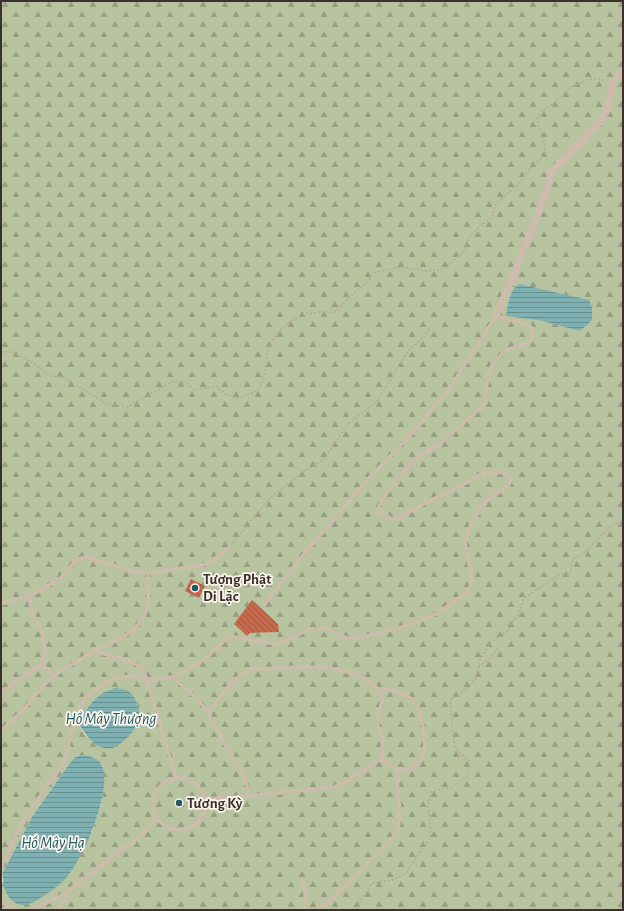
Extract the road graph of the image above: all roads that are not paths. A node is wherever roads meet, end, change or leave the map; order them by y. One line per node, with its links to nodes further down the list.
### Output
1 (623, 70): 2 (street)
2 (496, 316): 7 (lane); 11 (lane)
3 (230, 547): 4 (lane)
4 (148, 573): 5 (lane); 8 (lane)
5 (30, 596): 6 (lane); 9 (lane)
6 (1, 604)
7 (264, 606)
8 (94, 651): 10 (lane); 12 (lane)
9 (43, 663): 10 (lane); 14 (lane)
10 (56, 676): 16 (lane)
11 (173, 677): 12 (lane); 15 (lane)
12 (146, 680): 19 (lane); 23 (lane)
13 (379, 690): 15 (lane); 17 (lane); 18 (lane)
14 (1, 694)
15 (208, 712): 20 (lane)
16 (1, 731)
17 (381, 758): 18 (lane); 20 (lane)
18 (397, 769): 31 (lane)
19 (176, 778): 21 (lane); 22 (lane)
20 (250, 796): 21 (lane)
21 (205, 799): 22 (lane)
22 (156, 818): 25 (lane)
23 (1, 868)
24 (302, 879): 30 (lane)
25 (68, 891): 28 (lane); 29 (lane)
26 (1, 900): 27 (lane)
27 (18, 910)
28 (31, 910)
29 (58, 910)
30 (304, 910)
31 (318, 910)

